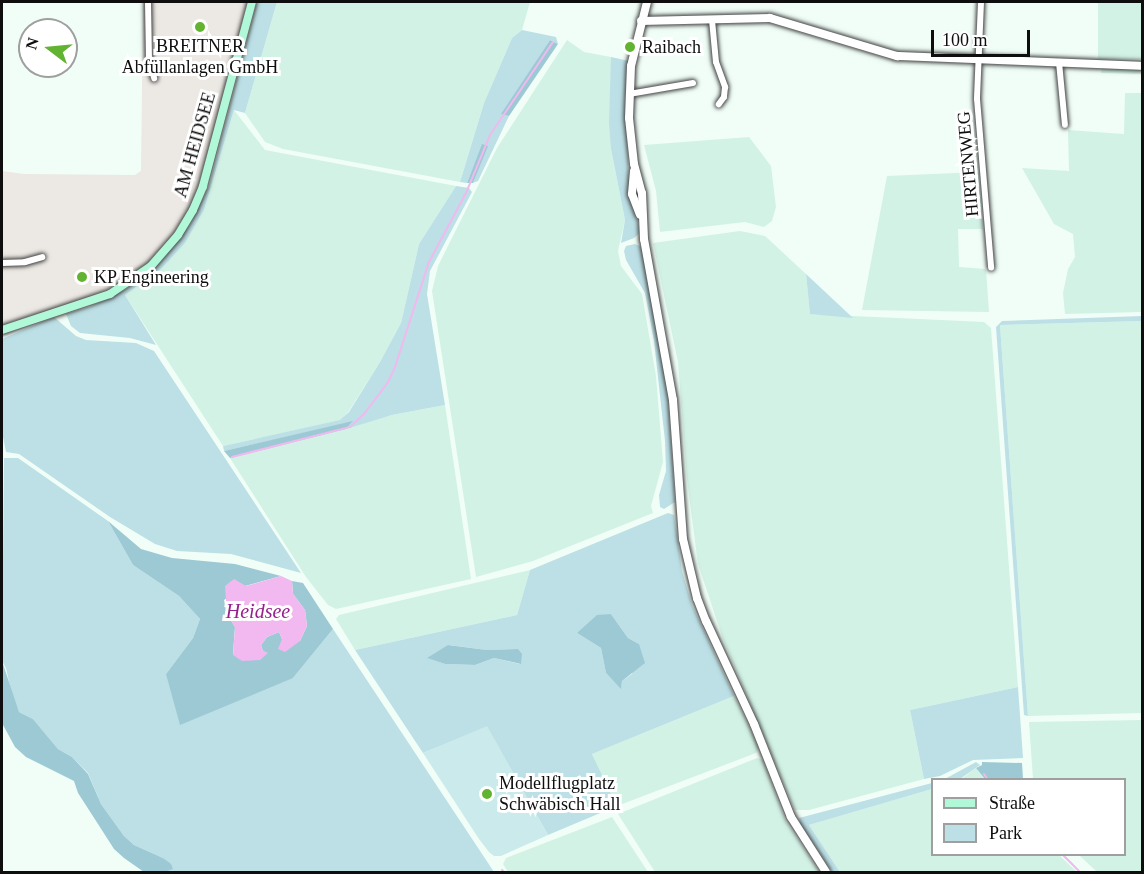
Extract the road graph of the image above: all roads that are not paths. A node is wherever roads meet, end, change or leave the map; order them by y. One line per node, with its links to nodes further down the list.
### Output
1 (148, 2): 10 (street)
2 (252, 2): 18 (main road, AM HEIDSEE)
3 (646, 2): 6 (street)
4 (981, 2): 7 (street, HIRTENWEG)
5 (712, 20): 6 (street); 7 (street); 13 (street)
6 (641, 21): 12 (street)
7 (980, 58): 8 (street); 17 (street, HIRTENWEG)
8 (1059, 62): 9 (street); 14 (street)
9 (1143, 66)
10 (154, 78)
11 (693, 83): 12 (street)
12 (629, 94): 19 (street)
13 (719, 104)
14 (1065, 124)
15 (42, 257): 16 (street)
16 (2, 263)
17 (991, 267)
18 (2, 330)
19 (826, 873)

